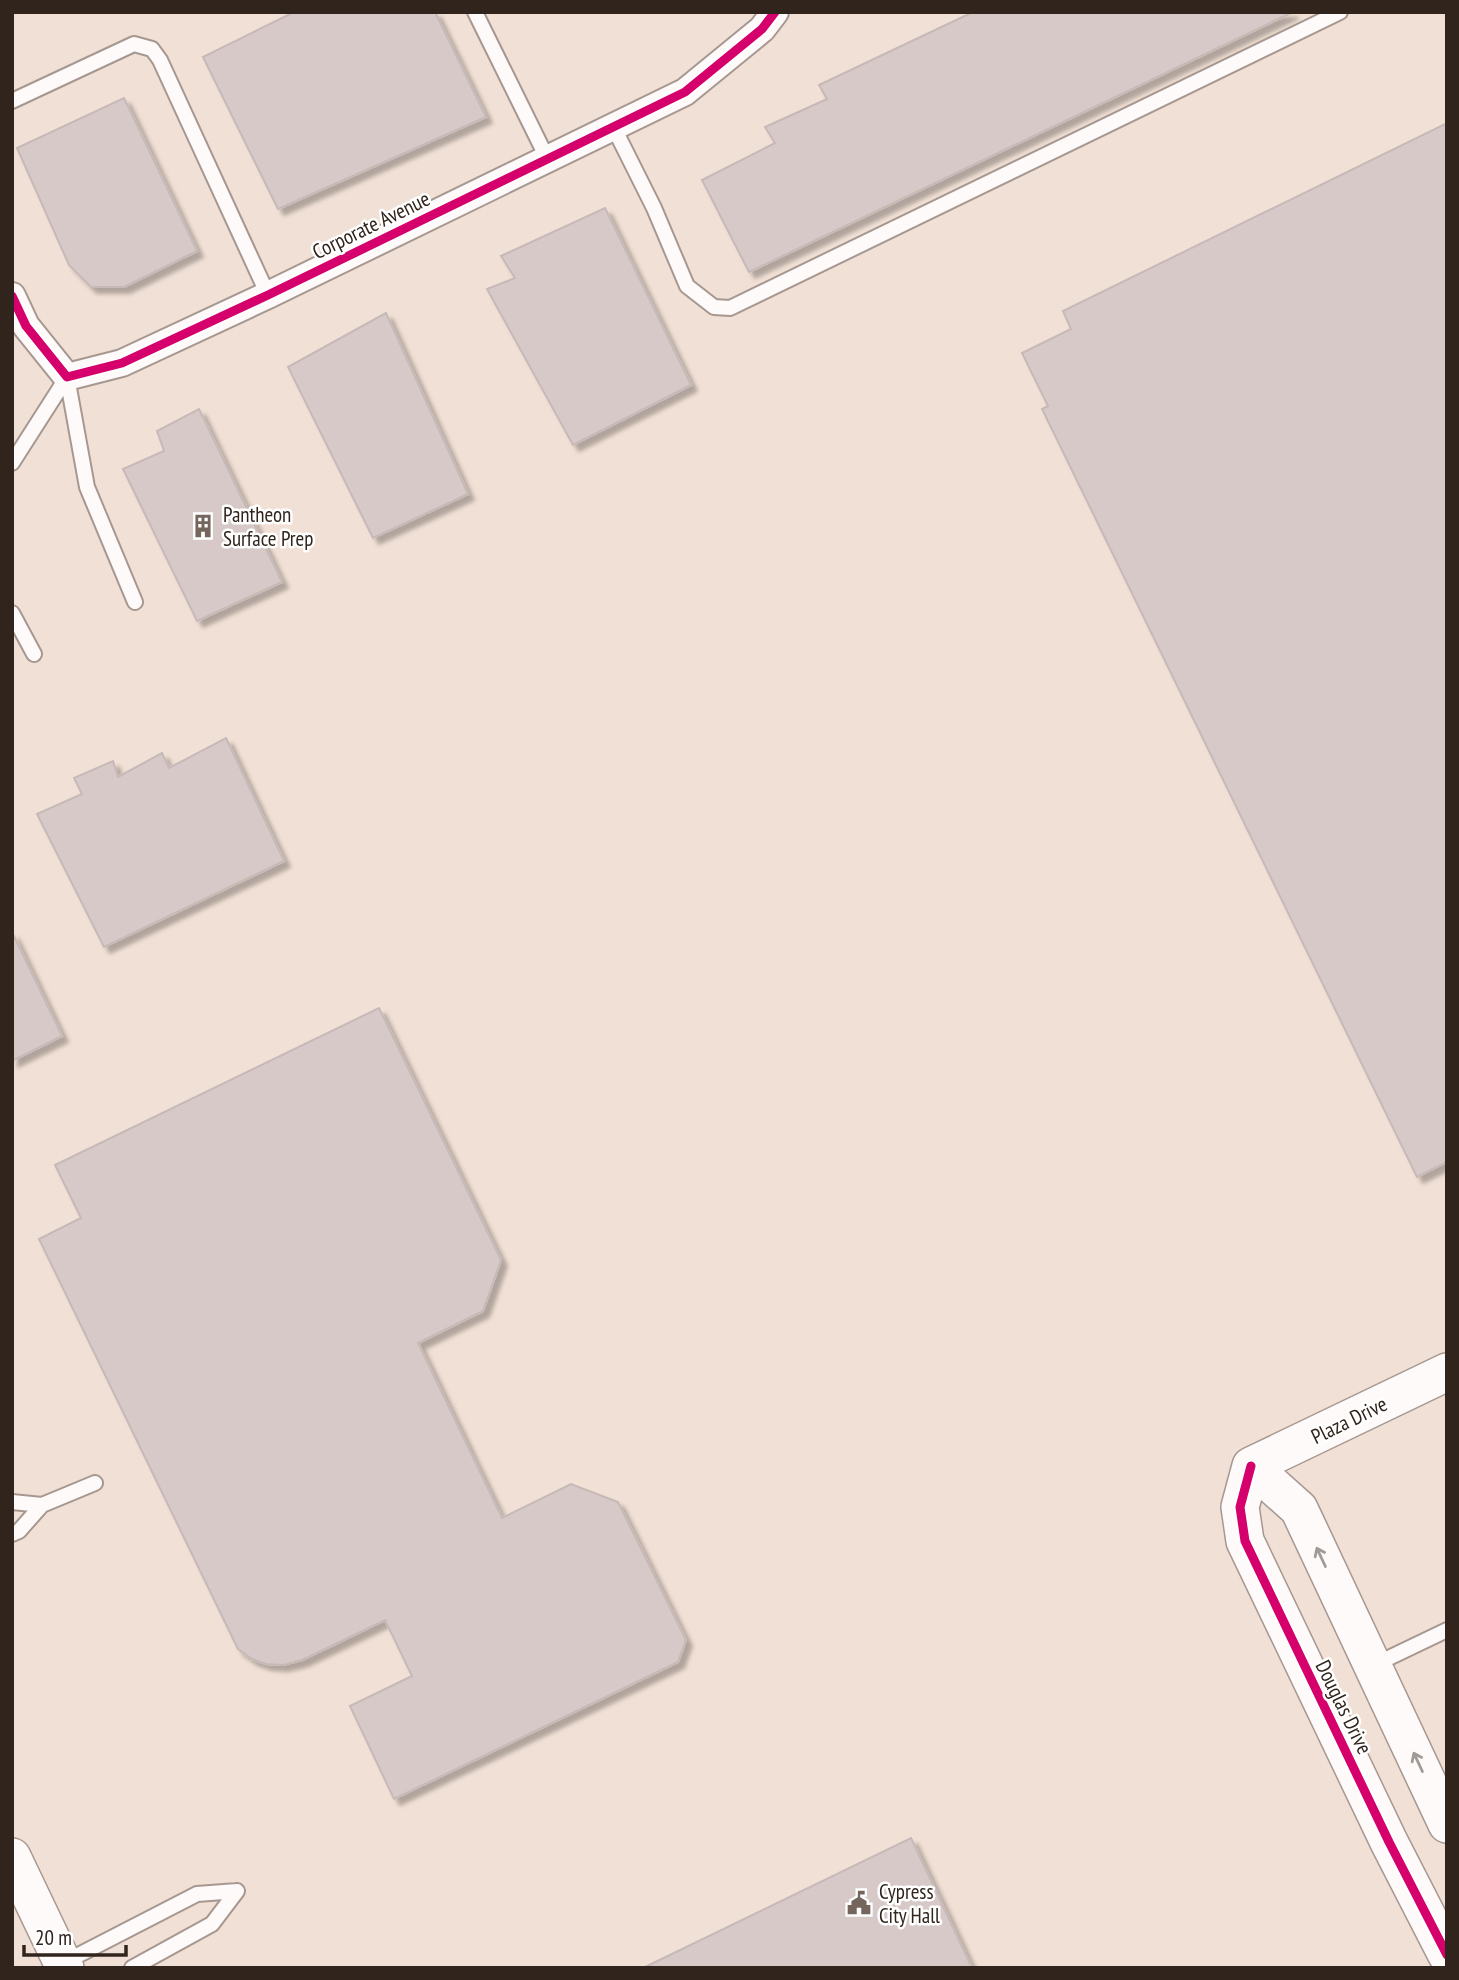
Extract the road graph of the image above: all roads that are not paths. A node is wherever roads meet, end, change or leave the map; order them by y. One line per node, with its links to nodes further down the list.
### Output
1 (475, 12): 6 (lane)
2 (775, 12): 5 (street, Corporate Avenue)
3 (1340, 12): 5 (lane)
4 (12, 102): 7 (lane)
5 (614, 128): 6 (street, Corporate Avenue)
6 (547, 158): 7 (street, Corporate Avenue)
7 (268, 295): 9 (street, Corporate Avenue)
8 (12, 296): 9 (street)
9 (67, 377): 10 (lane); 11 (lane)
10 (12, 463)
11 (135, 602)
12 (12, 613): 13 (lane)
13 (34, 654)
14 (1447, 1372): 15 (street, Plaza Drive)
15 (1251, 1466): 21 (street, Douglas Drive, one-way to 15); 24 (street, Douglas Drive)
16 (96, 1483): 18 (lane)
17 (12, 1502): 18 (lane)
18 (42, 1505): 19 (lane)
19 (12, 1534)
20 (1447, 1630): 21 (lane)
21 (1372, 1666): 22 (street, Douglas Drive, one-way to 21)
22 (1447, 1824)
23 (12, 1857): 25 (street)
24 (1447, 1955)
25 (64, 1966): 26 (lane)
26 (132, 1968)

